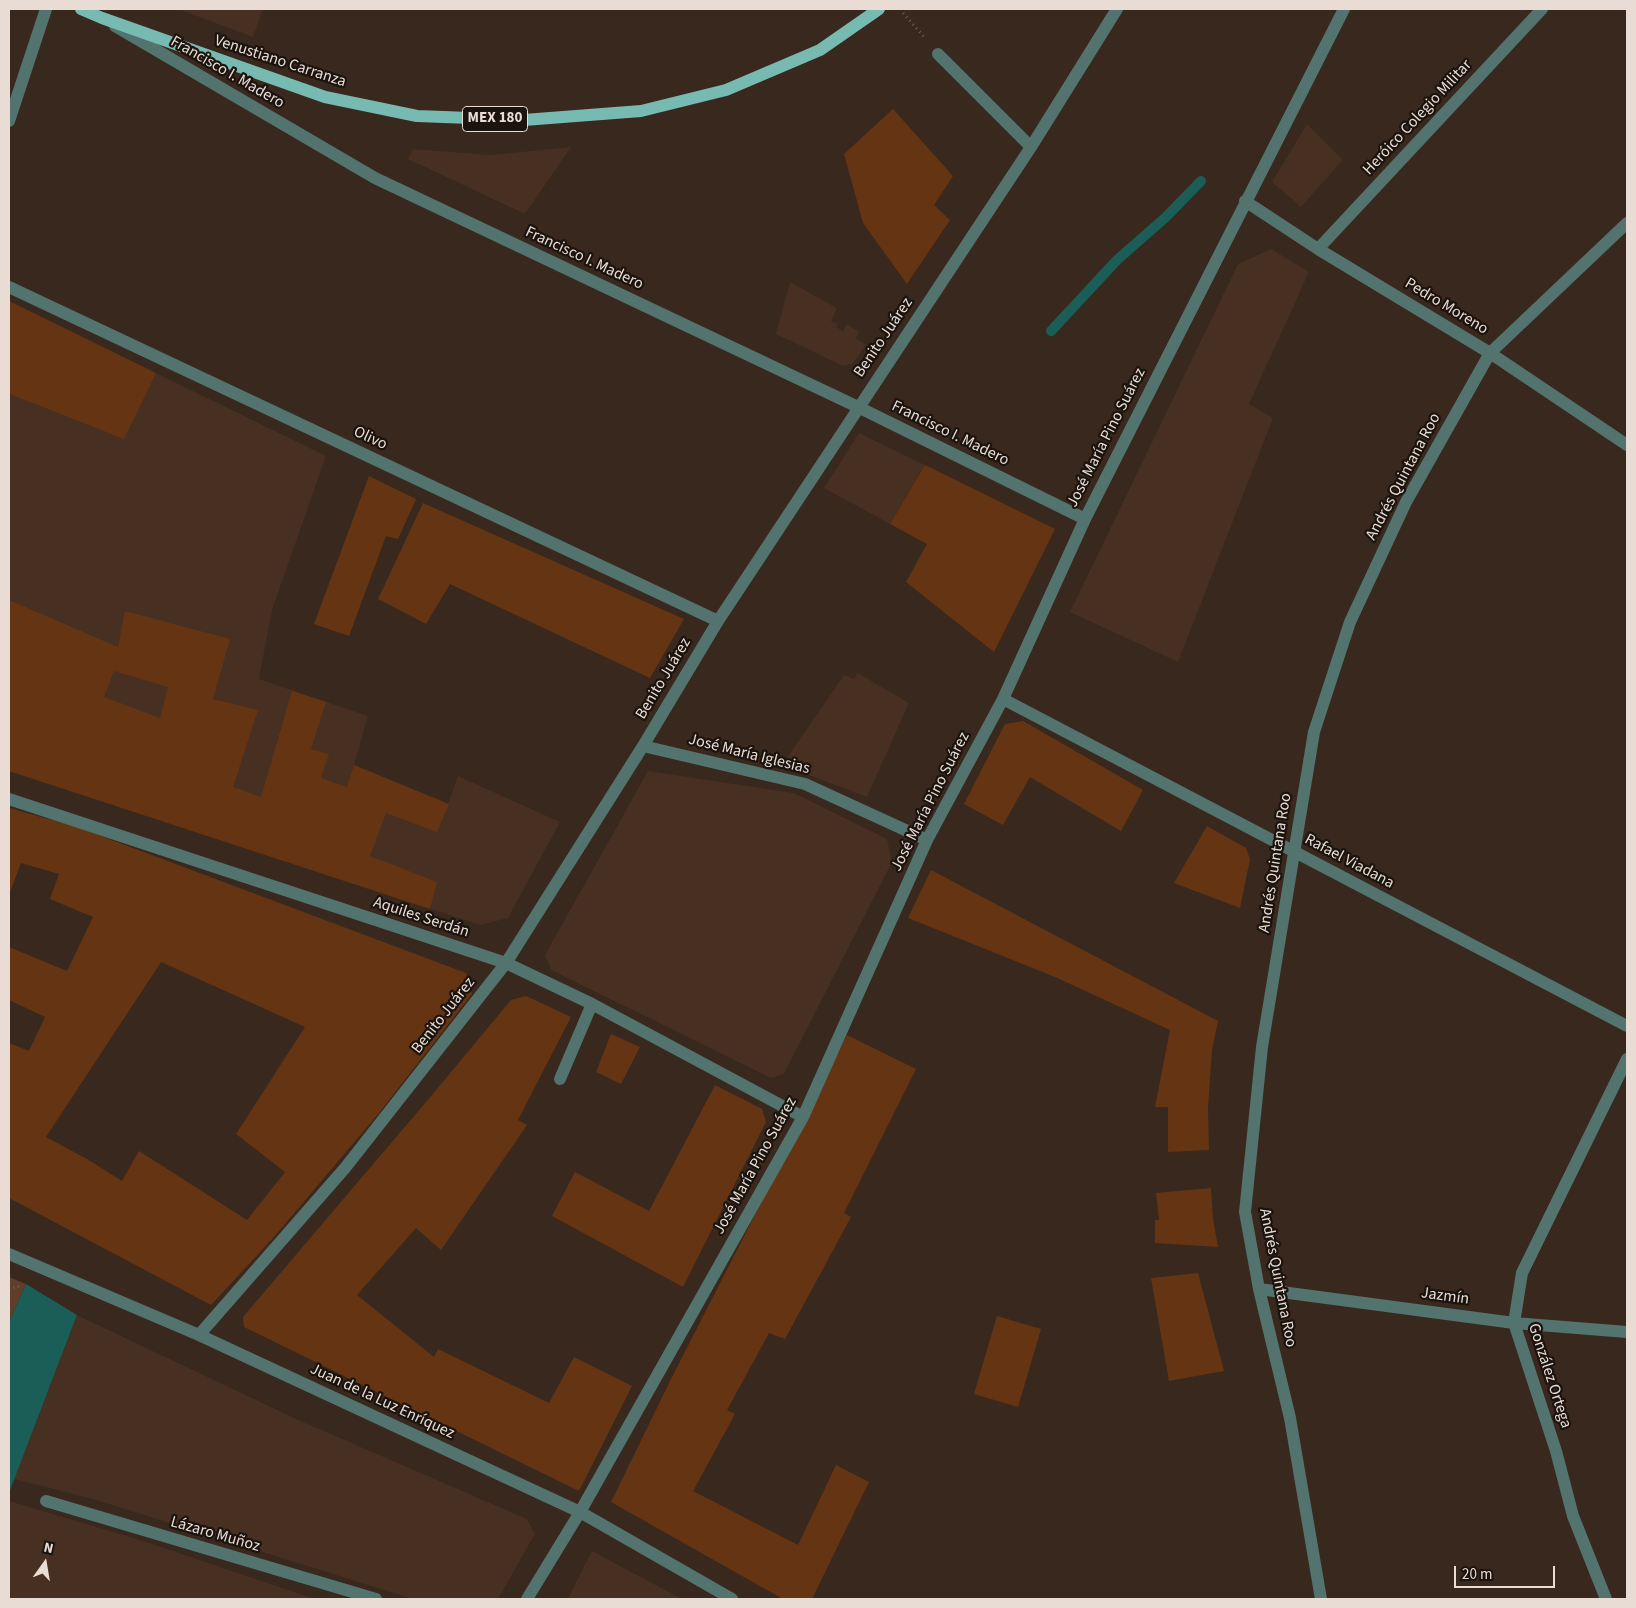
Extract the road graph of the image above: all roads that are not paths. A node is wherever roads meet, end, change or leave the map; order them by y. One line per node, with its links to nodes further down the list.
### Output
1 (46, 9): 9 (street)
2 (81, 9): 7 (main road, Francisco I. Madero / MEX 180)
3 (879, 9): 7 (main road, Venustiano Carranza / MEX 180)
4 (1116, 9): 10 (street, Benito Juárez)
5 (1344, 9): 11 (street, José María Pino Suárez)
6 (1542, 9): 13 (street, Heróico Colegio Militar)
7 (102, 18): 16 (street, Francisco I. Madero)
8 (938, 54): 10 (street)
9 (9, 121)
10 (1031, 147): 16 (street, Benito Juárez)
11 (1245, 201): 13 (street, Pedro Moreno); 18 (street, José María Pino Suárez)
12 (1627, 223): 15 (street, Andrés Quintana Roo)
13 (1318, 249): 15 (street, Pedro Moreno)
14 (9, 287): 19 (street, Olivo)
15 (1490, 353): 17 (street, Pedro Moreno); 24 (street, Andrés Quintana Roo)
16 (858, 407): 18 (street, Francisco I. Madero); 19 (street, Benito Juárez)
17 (1627, 446)
18 (1085, 519): 20 (street, José María Pino Suárez)
19 (718, 620): 21 (street, Benito Juárez)
20 (1003, 699): 23 (street, José María Pino Suárez); 24 (street, Rafael Viadana)
21 (642, 746): 23 (street, José María Iglesias); 25 (street, Benito Juárez)
22 (9, 800): 25 (street, Aquiles Serdán)
23 (928, 840): 30 (street, José María Pino Suárez)
24 (1294, 852): 27 (street, Rafael Viadana); 32 (street, Andrés Quintana Roo)
25 (506, 963): 26 (street, Aquiles Serdán); 35 (street, Benito Juárez)
26 (592, 1004): 29 (street); 30 (street, Aquiles Serdán)
27 (1627, 1026)
28 (1627, 1058): 33 (street, González Ortega)
29 (560, 1079)
30 (803, 1117): 37 (street, José María Pino Suárez)
31 (9, 1254): 35 (street, Juan de la Luz Enríquez)
32 (1259, 1289): 33 (street, Jazmín); 42 (street, Andrés Quintana Roo)
33 (1514, 1323): 34 (street, Jazmín); 43 (street, González Ortega)
34 (1627, 1332)
35 (199, 1335): 37 (street, Juan de la Luz Enríquez)
36 (46, 1501): 39 (street, Lázaro Muñoz)
37 (580, 1512): 38 (street, Juan de la Luz Enríquez); 40 (street, José María Pino Suárez)
38 (713, 1595): 41 (street, Juan de la Luz Enríquez)
39 (376, 1599)
40 (527, 1599)
41 (732, 1599)
42 (1322, 1599)
43 (1606, 1599)

